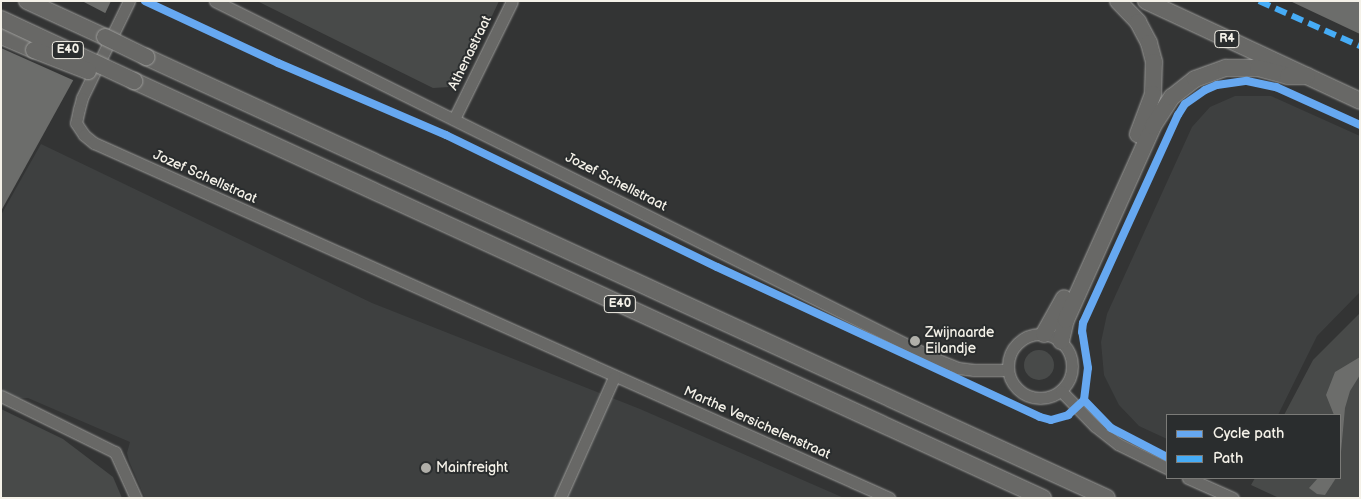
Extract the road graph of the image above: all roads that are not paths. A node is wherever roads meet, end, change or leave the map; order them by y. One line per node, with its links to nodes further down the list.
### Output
1 (27, 1): 25 (highway, E40, bridge)
2 (128, 1): 16 (street, Jozef Schellstraat)
3 (215, 1): 12 (street, Jozef Schellstraat)
4 (512, 1): 12 (street, Athenastraat)
5 (1118, 1): 13 (highway)
6 (1146, 1): 9 (highway, R4)
7 (1, 19): 10 (highway, E40, bridge)
8 (1, 36): 10 (highway, bridge)
9 (1307, 76): 11 (highway, R4); 14 (highway)
10 (133, 84): 24 (highway, E40)
11 (1360, 101)
12 (454, 119): 15 (street, Jozef Schellstraat)
13 (1044, 334): 14 (street); 15 (street)
14 (1061, 341): 17 (street)
15 (1008, 370): 17 (street)
16 (614, 377): 22 (street); 23 (street, Marthe Versichelenstraat)
17 (1061, 391): 19 (street)
18 (1, 396): 21 (street)
19 (1166, 468)
20 (1190, 479): 26 (street)
21 (136, 498)
22 (560, 498)
23 (889, 498)
24 (1043, 498)
25 (1107, 498)
26 (1233, 498)

